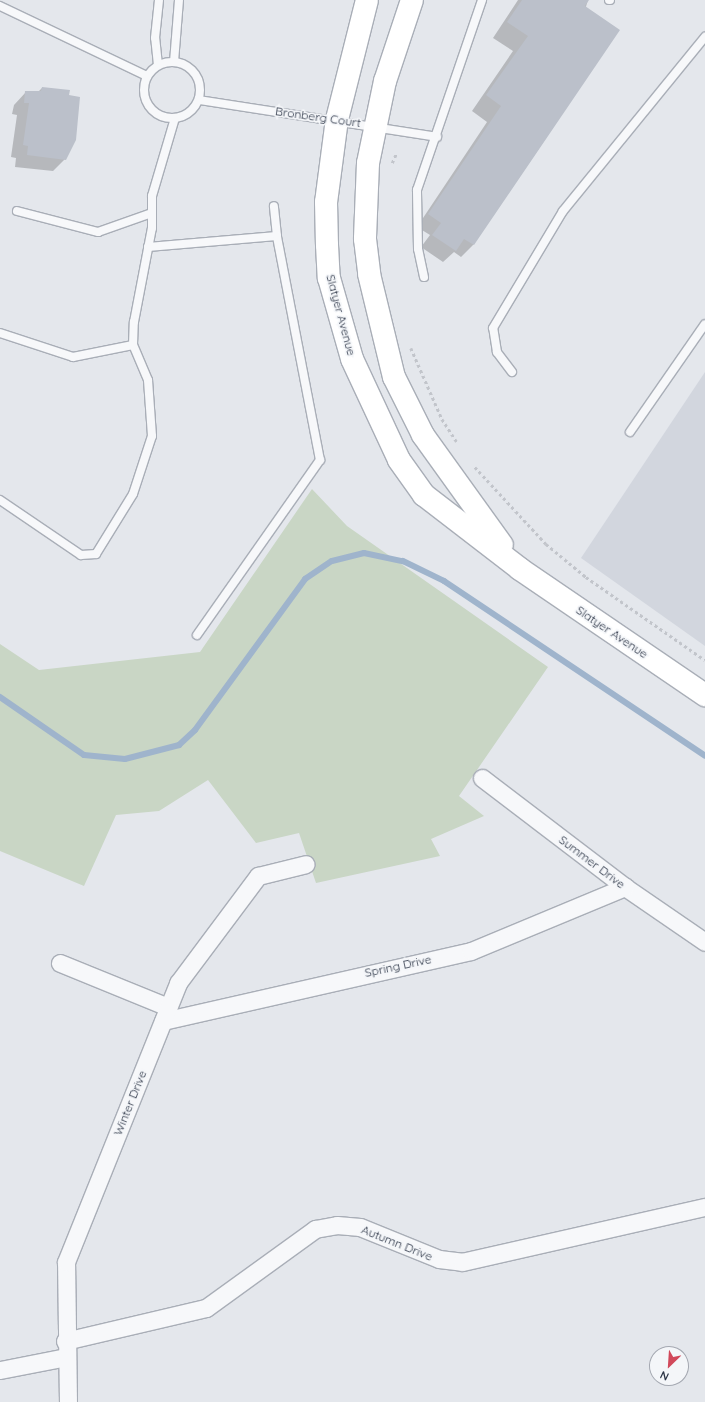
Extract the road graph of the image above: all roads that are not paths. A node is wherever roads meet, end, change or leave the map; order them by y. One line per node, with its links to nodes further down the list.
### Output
1 (159, 0): 9 (lane)
2 (179, 0): 8 (lane)
3 (368, 0): 13 (main road, Slatyer Avenue)
4 (412, 0): 14 (main road, Slatyer Avenue)
5 (482, 0): 15 (lane)
6 (0, 6): 10 (lane)
7 (705, 37): 25 (lane)
8 (174, 62): 9 (lane); 11 (lane)
9 (158, 65): 10 (lane)
10 (147, 76): 12 (lane)
11 (199, 100): 12 (lane); 13 (lane, Bronberg Court)
12 (175, 118): 18 (lane)
13 (337, 119): 14 (lane, Bronberg Court); 28 (main road, Slatyer Avenue)
14 (374, 125): 15 (lane, Bronberg Court); 28 (main road, Slatyer Avenue)
15 (438, 137): 21 (lane)
16 (274, 206): 19 (lane)
17 (17, 211): 18 (lane)
18 (152, 213): 20 (lane)
19 (277, 236): 20 (lane); 29 (lane)
20 (148, 247): 24 (lane)
21 (424, 277)
22 (705, 324): 26 (lane)
23 (0, 333): 24 (lane)
24 (133, 345): 27 (lane)
25 (512, 372)
26 (630, 432)
27 (0, 500)
28 (520, 569): 30 (main road, Slatyer Avenue)
29 (197, 635)
30 (705, 695)
31 (482, 778): 33 (street, Summer Drive)
32 (306, 864): 36 (street, Winter Drive)
33 (625, 887): 34 (street, Summer Drive); 36 (street, Spring Drive)
34 (705, 942)
35 (60, 963): 36 (street)
36 (166, 1014): 38 (street, Winter Drive)
37 (705, 1207): 38 (street, Autumn Drive)
38 (65, 1341): 39 (street, Winter Drive)
39 (66, 1357): 40 (street); 41 (street, Winter Drive)
40 (0, 1370)
41 (68, 1402)

